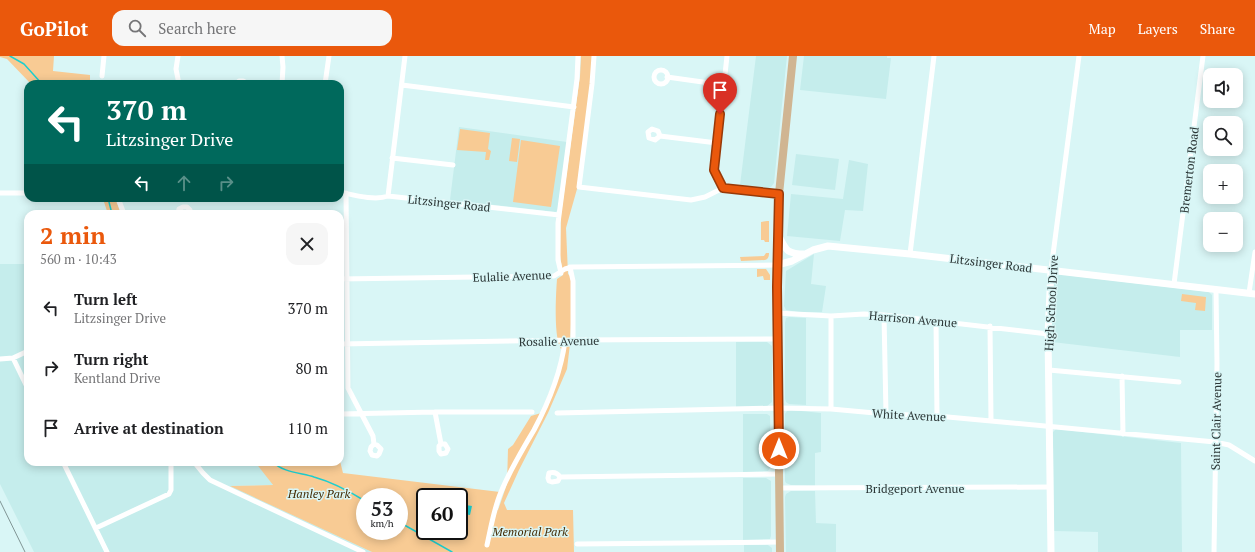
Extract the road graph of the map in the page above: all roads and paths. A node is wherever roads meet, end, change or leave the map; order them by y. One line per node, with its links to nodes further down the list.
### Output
1 (104, 56): 13 (street)
2 (178, 56): 15 (street)
3 (282, 56): 16 (street)
4 (329, 56): 17 (street)
5 (405, 56): 18 (street)
6 (578, 56): 20 (street)
7 (594, 56): 25 (street)
8 (727, 56): 19 (street)
9 (793, 56): 29 (main road)
10 (934, 56): 38 (street)
11 (1079, 56): 41 (street, High School Drive)
12 (1203, 56): 44 (street, Bremerton Road)
13 (102, 76)
14 (667, 77): 19 (street)
15 (178, 80)
16 (282, 80)
17 (326, 80)
18 (402, 85): 20 (street); 23 (street)
19 (724, 85): 22 (street)
20 (574, 106): 33 (street)
21 (660, 136): 22 (street)
22 (717, 143): 25 (street)
23 (392, 158): 24 (street); 30 (street)
24 (453, 165)
25 (723, 188): 29 (street)
26 (0, 193): 27 (street)
27 (24, 193)
28 (346, 193): 30 (street, Litzsinger Road); 34 (street)
29 (779, 194): 35 (main road)
30 (388, 196): 33 (street, Litzsinger Road)
31 (179, 210): 32 (street)
32 (190, 210)
33 (559, 215): 42 (street)
34 (346, 222): 43 (street)
35 (778, 234): 37 (street); 39 (main road)
36 (1255, 252): 46 (street)
37 (805, 254): 38 (street, Litzsinger Road); 39 (street, Litzsinger Road)
38 (910, 254): 41 (street, Litzsinger Road)
39 (777, 265): 40 (street); 47 (main road)
40 (570, 267): 42 (street, Eulalie Avenue); 54 (street)
41 (1051, 270): 44 (street, Litzsinger Road); 52 (street, High School Drive)
42 (561, 273): 43 (street, Eulalie Avenue)
43 (346, 279): 56 (street)
44 (1174, 284): 45 (street, Litzsinger Road)
45 (1216, 290): 46 (street, Litzsinger Road); 76 (street, Saint Clair Avenue)
46 (1252, 293)
47 (778, 313): 49 (street, Harrison Avenue); 53 (main road)
48 (884, 315): 49 (street, Harrison Avenue); 50 (street, Harrison Avenue); 71 (street)
49 (832, 316): 65 (street)
50 (936, 321): 51 (street, Harrison Avenue); 72 (street)
51 (990, 326): 52 (street, Harrison Avenue); 73 (street)
52 (1048, 334): 60 (street, High School Drive)
53 (778, 339): 54 (street, Rosalie Avenue); 64 (main road)
54 (572, 340): 55 (street, Rosalie Avenue)
55 (565, 341): 56 (street, Rosalie Avenue); 90 (street)
56 (347, 344): 70 (street)
57 (24, 353): 58 (street)
58 (13, 358): 59 (street); 62 (street)
59 (0, 359)
60 (1049, 370): 61 (street); 74 (street, High School Drive)
61 (1122, 376): 63 (street); 75 (street)
62 (24, 381)
63 (1179, 382)
64 (779, 408): 65 (street, White Avenue); 68 (street, White Avenue); 83 (main road)
65 (831, 409): 71 (street, White Avenue)
66 (436, 412): 67 (street); 70 (street); 78 (street)
67 (532, 412)
68 (557, 413)
69 (344, 414): 70 (street)
70 (361, 414): 77 (street)
71 (886, 414): 72 (street, White Avenue)
72 (937, 416): 73 (street, White Avenue)
73 (991, 421): 74 (street, White Avenue)
74 (1049, 426): 75 (street, White Avenue); 85 (street, High School Drive)
75 (1123, 434): 76 (street, White Avenue)
76 (1215, 442): 79 (street, White Avenue); 95 (street, Saint Clair Avenue)
77 (374, 444)
78 (441, 444)
79 (1255, 461)
80 (65, 466): 87 (street)
81 (171, 466): 87 (street)
82 (197, 466): 92 (street)
83 (779, 474): 84 (street); 86 (main road)
84 (560, 477)
85 (1050, 487): 86 (street, Bridgeport Avenue); 94 (street, High School Drive)
86 (779, 488): 88 (main road)
87 (96, 528): 91 (street)
88 (780, 542): 89 (street); 93 (main road)
89 (577, 544)
90 (486, 545)
91 (107, 552)
92 (363, 552)
93 (780, 552)
94 (1051, 552)
95 (1214, 552)

